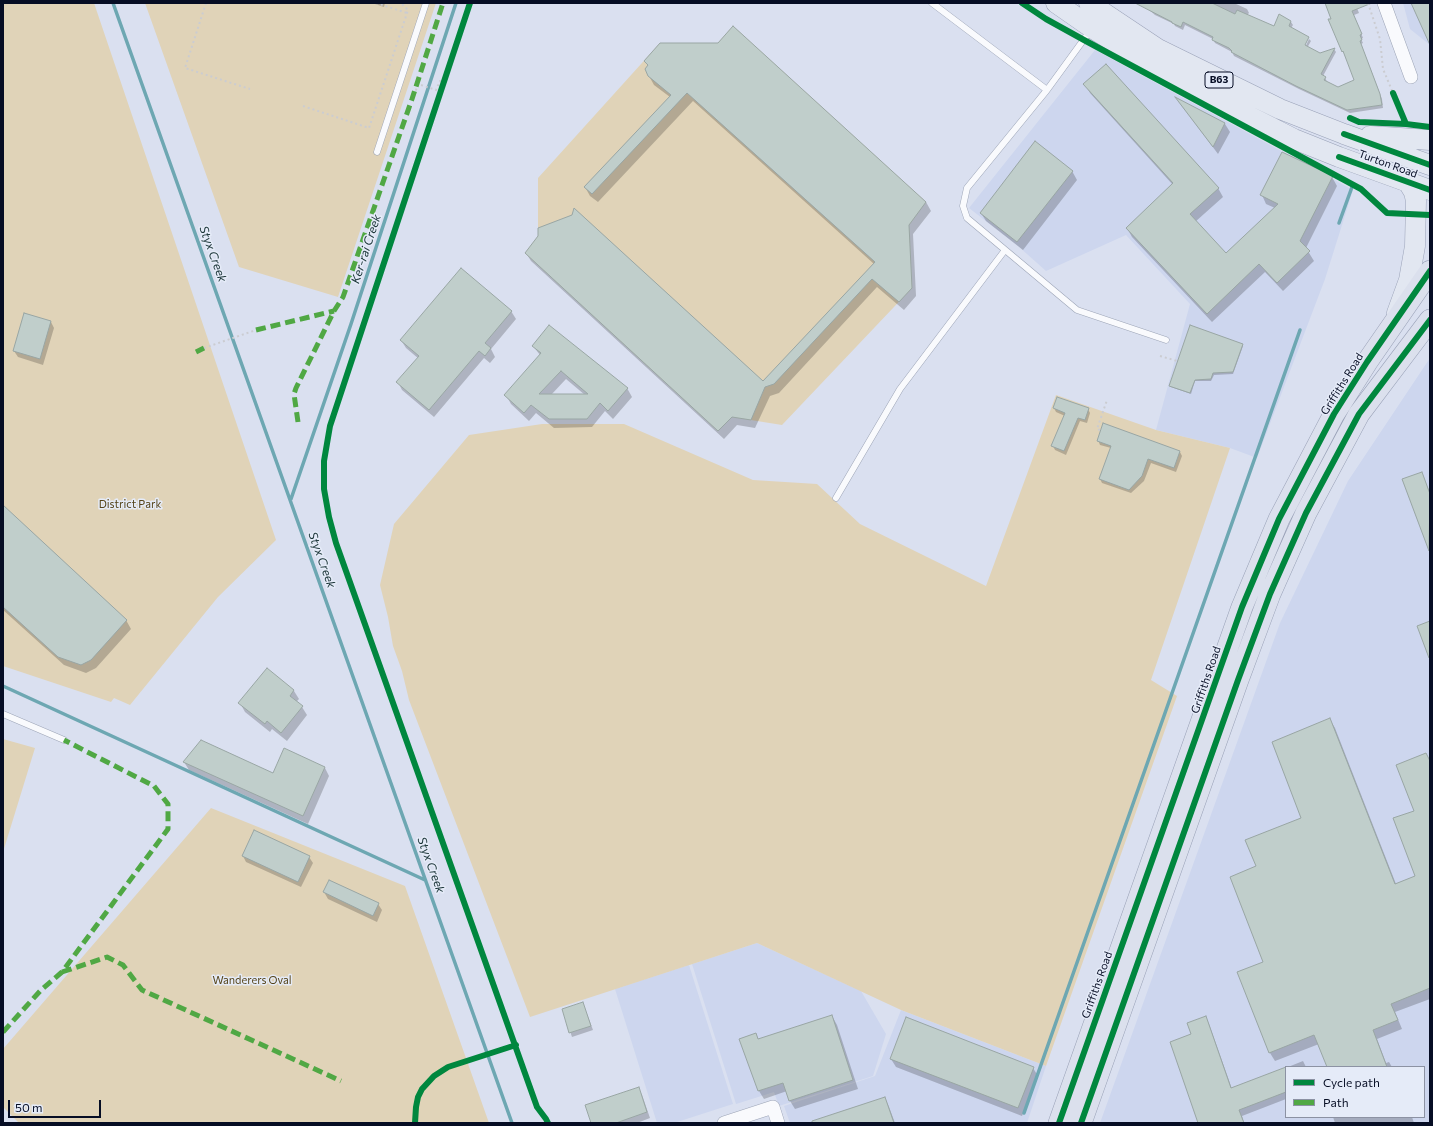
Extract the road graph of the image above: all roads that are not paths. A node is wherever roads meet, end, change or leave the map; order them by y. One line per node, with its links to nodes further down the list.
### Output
1 (426, 3): 11 (lane)
2 (932, 3): 8 (lane)
3 (1056, 3): 6 (main road, Turton Road / B63)
4 (1088, 3): 9 (main road, Turton Road / B63)
5 (1384, 3): 7 (street)
6 (1092, 28): 8 (lane); 13 (main road, Turton Road / B63)
7 (1411, 77)
8 (1047, 90): 15 (lane)
9 (1344, 134): 10 (main road); 12 (main road, Turton Road / B63)
10 (1430, 140)
11 (377, 152)
12 (1430, 164)
13 (1408, 182): 14 (main road, Turton Road / B63); 18 (main road)
14 (1430, 190)
15 (1005, 250): 19 (lane); 20 (lane)
16 (1430, 271): 18 (highway, Griffiths Road)
17 (1430, 320): 22 (highway, Griffiths Road)
18 (1386, 334): 22 (highway, Griffiths Road)
19 (1166, 340)
20 (836, 498)
21 (3, 714): 23 (lane)
22 (1212, 725): 26 (highway, Griffiths Road); 27 (highway, Griffiths Road)
23 (64, 740)
24 (724, 1123): 25 (street)
25 (778, 1123)
26 (1059, 1123)
27 (1081, 1123)

